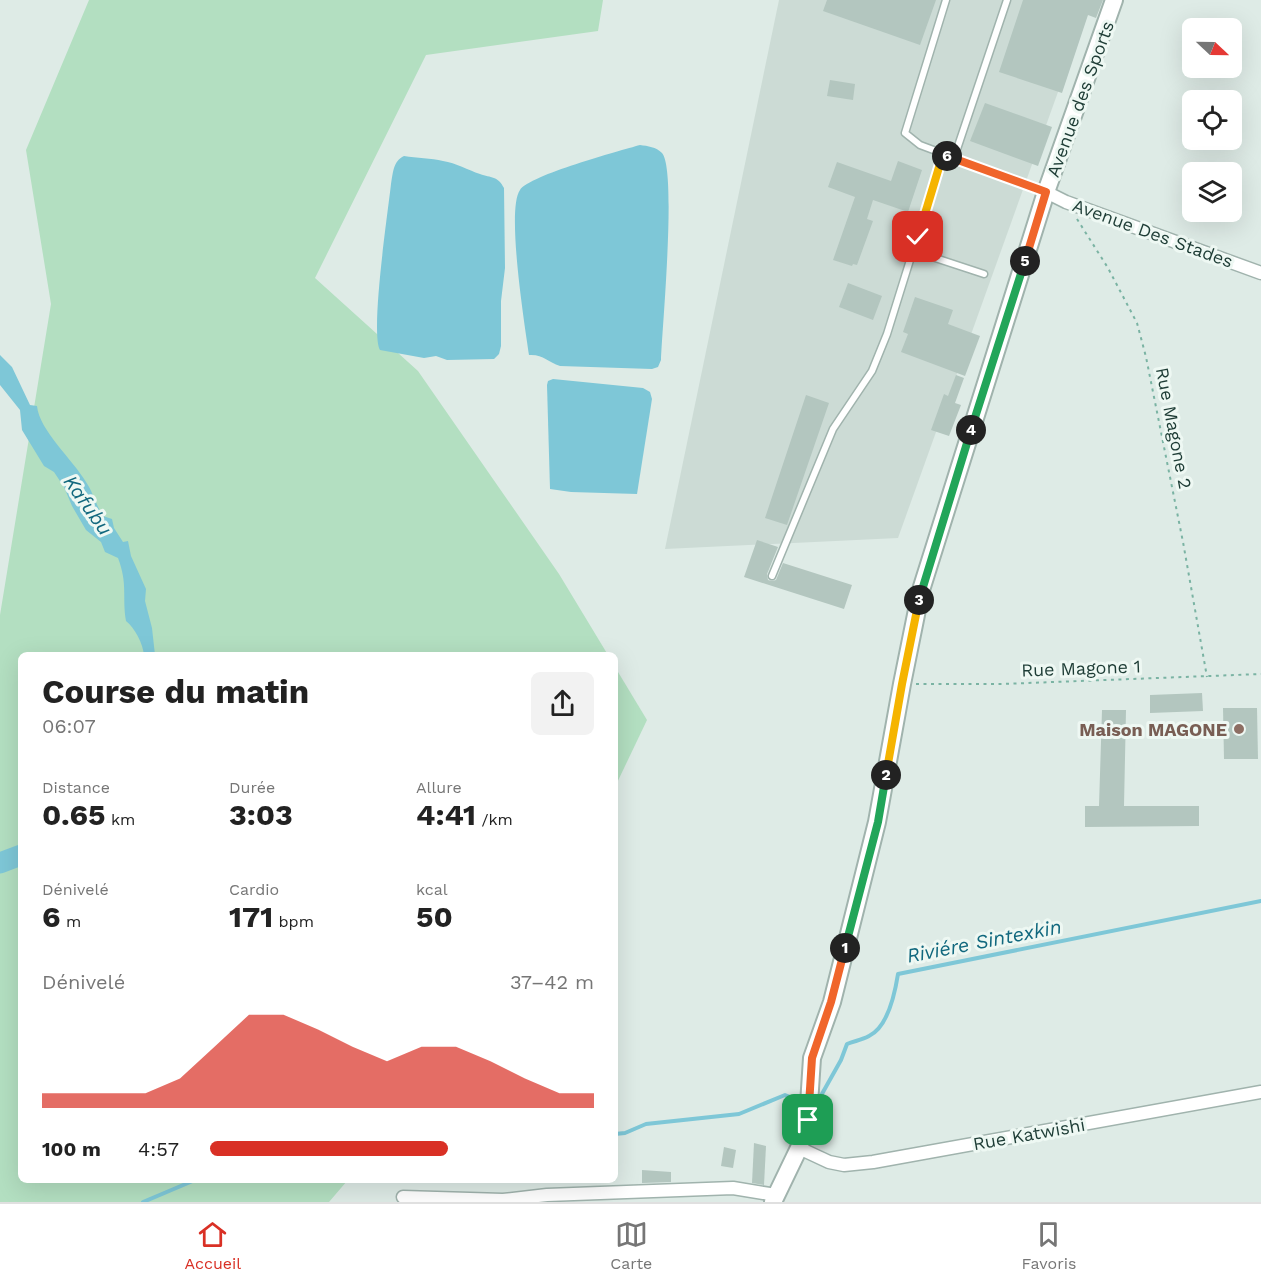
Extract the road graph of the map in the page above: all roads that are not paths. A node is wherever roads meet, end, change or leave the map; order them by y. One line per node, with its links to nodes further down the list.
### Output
1 (946, 0): 4 (lane)
2 (1007, 0): 5 (lane)
3 (1114, 0): 6 (street, Avenue des Sports)
4 (943, 154): 5 (lane); 7 (lane)
5 (954, 158): 6 (lane)
6 (1046, 192): 8 (street, Avenue Des Stades); 12 (street, Avenue des Sports)
7 (914, 251): 9 (lane); 10 (lane)
8 (1261, 273)
9 (984, 274)
10 (772, 576)
11 (1261, 1092): 12 (street, Rue Katwishi)
12 (799, 1148): 14 (street, Avenue des Sports)
13 (403, 1197): 14 (street)
14 (775, 1199)

